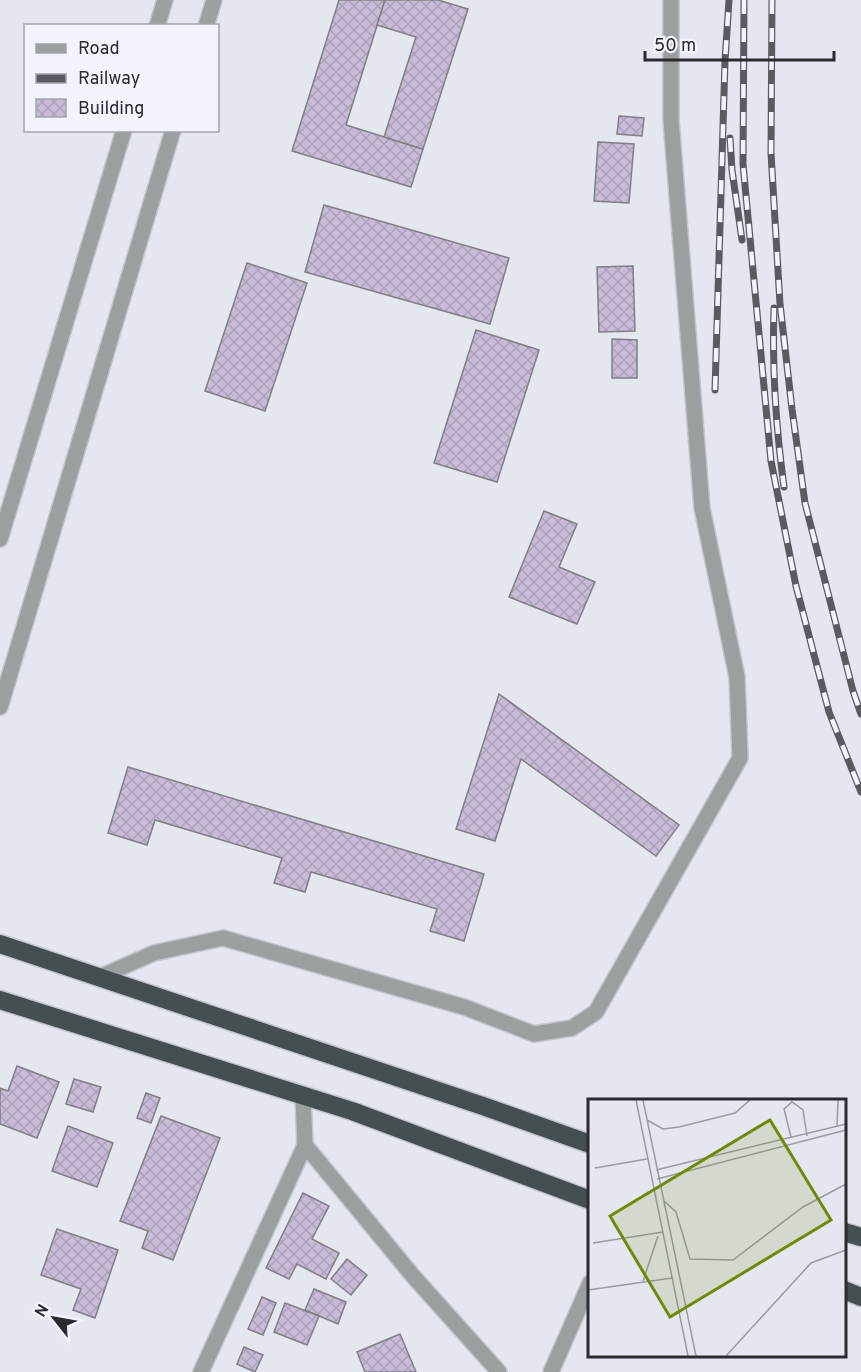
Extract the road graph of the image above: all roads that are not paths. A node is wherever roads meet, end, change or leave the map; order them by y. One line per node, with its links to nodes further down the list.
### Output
1 (165, 0): 4 (street)
2 (214, 0): 5 (street)
3 (671, 0): 11 (street)
4 (158, 24)
5 (207, 24)
6 (123, 132): 8 (street)
7 (172, 132): 9 (street)
8 (0, 539)
9 (0, 706)
10 (0, 944): 11 (highway)
11 (100, 978): 14 (highway)
12 (0, 1000): 13 (highway)
13 (303, 1096): 15 (street); 16 (highway)
14 (588, 1143)
15 (305, 1145): 22 (street); 23 (street)
16 (588, 1199)
17 (846, 1233): 18 (highway)
18 (861, 1238)
19 (588, 1288): 24 (street)
20 (846, 1291): 21 (highway)
21 (861, 1297)
22 (201, 1372)
23 (499, 1372)
24 (551, 1372)

